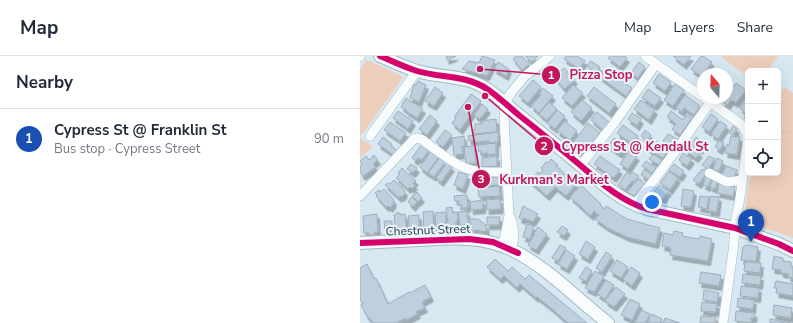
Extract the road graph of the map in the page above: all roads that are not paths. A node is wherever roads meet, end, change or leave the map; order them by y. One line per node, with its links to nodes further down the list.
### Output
1 (380, 56): 5 (main road)
2 (550, 56): 7 (street)
3 (645, 56): 4 (street)
4 (656, 64): 6 (street); 11 (street)
5 (417, 71): 7 (main road); 10 (street)
6 (697, 94)
7 (504, 102): 11 (main road); 12 (street)
8 (709, 104): 16 (street)
9 (711, 104): 14 (street)
10 (370, 136)
11 (580, 166): 16 (main road)
12 (507, 172): 15 (street); 19 (street)
13 (710, 173): 14 (street)
14 (742, 180): 17 (street)
15 (360, 196)
16 (634, 205): 17 (main road)
17 (735, 228): 20 (main road); 22 (street)
18 (360, 243): 19 (main road, Chestnut Street)
19 (508, 248): 21 (main road, Chestnut Street)
20 (793, 251)
21 (608, 323)
22 (723, 323)

